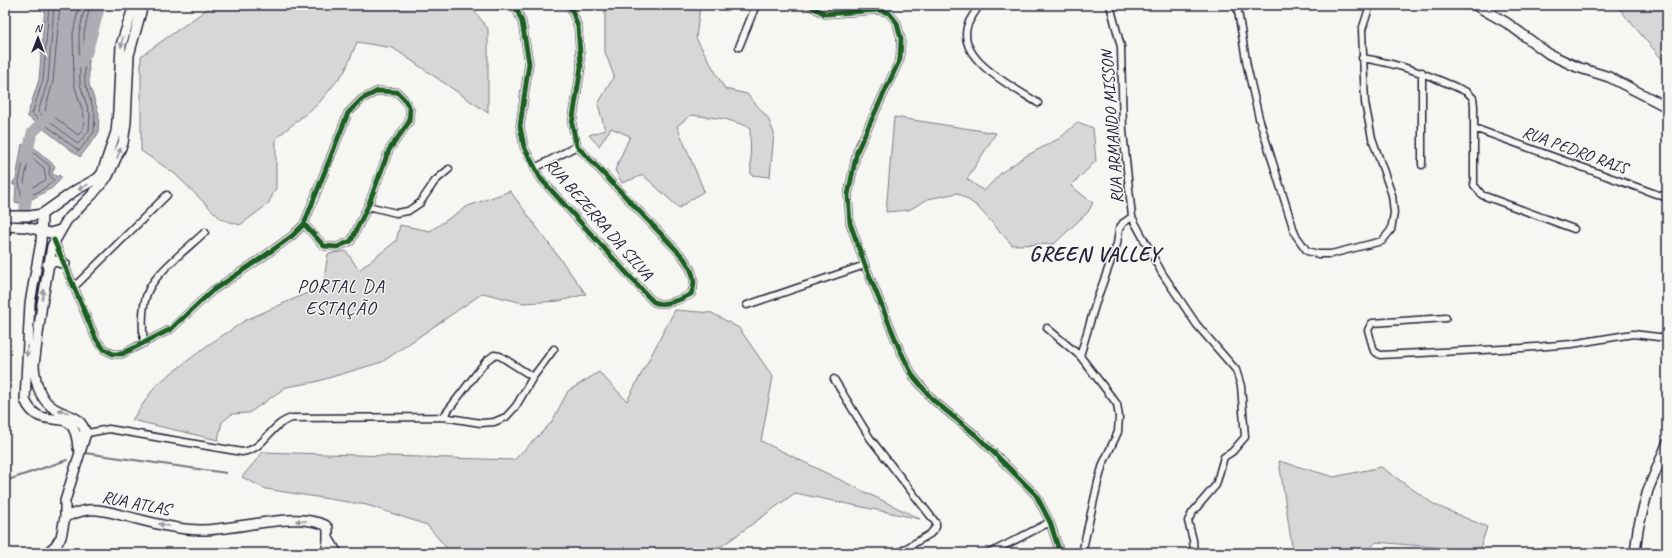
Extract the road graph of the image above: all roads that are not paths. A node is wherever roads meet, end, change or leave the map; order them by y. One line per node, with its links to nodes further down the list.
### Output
1 (134, 5): 26 (main road, one-way to 26)
2 (143, 5): 28 (main road, one-way to 2)
3 (570, 5): 20 (street)
4 (756, 5): 14 (street)
5 (809, 5): 13 (street)
6 (855, 5): 13 (street)
7 (979, 5): 17 (street)
8 (1110, 5): 31 (street, RUA ARMANDO MISSON)
9 (1237, 5): 15 (street)
10 (1370, 5): 15 (street)
11 (1476, 5): 18 (main road)
12 (518, 6): 22 (street, RUA BEZERRA DA SILVA)
13 (855, 12): 41 (street)
14 (739, 47)
15 (1362, 58): 16 (street)
16 (1422, 72): 19 (street); 21 (street)
17 (1038, 103)
18 (1667, 107)
19 (1474, 128): 25 (street, RUA PEDRO RAIS); 34 (street)
20 (577, 146): 22 (street); 22 (street, RUA BEZERRA DA SILVA)
21 (1422, 165)
22 (534, 168)
23 (449, 169): 27 (street)
24 (167, 195): 42 (street)
25 (1667, 198)
26 (62, 202): 28 (main road); 29 (main road)
27 (368, 206): 32 (street); 32 (street)
28 (75, 211): 35 (main road)
29 (42, 214): 30 (main road); 36 (main road)
30 (5, 216)
31 (1132, 217): 49 (street, RUA ARMANDO MISSON); 68 (street)
32 (304, 224): 47 (street)
33 (5, 226): 36 (main road)
34 (1574, 229)
35 (60, 230): 36 (main road); 38 (main road)
36 (41, 231): 53 (main road, one-way to 53)
37 (205, 232): 47 (street)
38 (54, 240): 39 (main road); 40 (street)
39 (47, 264): 40 (main road); 52 (main road, one-way to 39)
40 (65, 264): 42 (street)
41 (865, 264): 43 (street); 59 (street)
42 (75, 286): 47 (street)
43 (747, 305)
44 (1446, 318): 46 (street)
45 (1047, 328): 49 (street)
46 (1667, 338)
47 (144, 343)
48 (554, 350): 50 (street)
49 (1080, 356): 67 (street)
50 (533, 377): 54 (street); 54 (street)
51 (834, 379): 64 (street)
52 (38, 389): 53 (main road); 55 (main road, one-way to 52)
53 (25, 395): 55 (main road)
54 (442, 417): 55 (street)
55 (81, 434): 58 (main road)
56 (1667, 444): 57 (main road)
57 (1664, 462): 69 (main road)
58 (65, 517): 60 (main road, RUA ATLAS, one-way to 58); 61 (main road)
59 (1050, 522): 65 (street); 66 (street)
60 (328, 538): 62 (main road); 63 (main road)
61 (47, 553)
62 (327, 553)
63 (337, 553)
64 (898, 553)
65 (990, 553)
66 (1060, 553)
67 (1082, 553)
68 (1194, 553)
69 (1635, 553)

